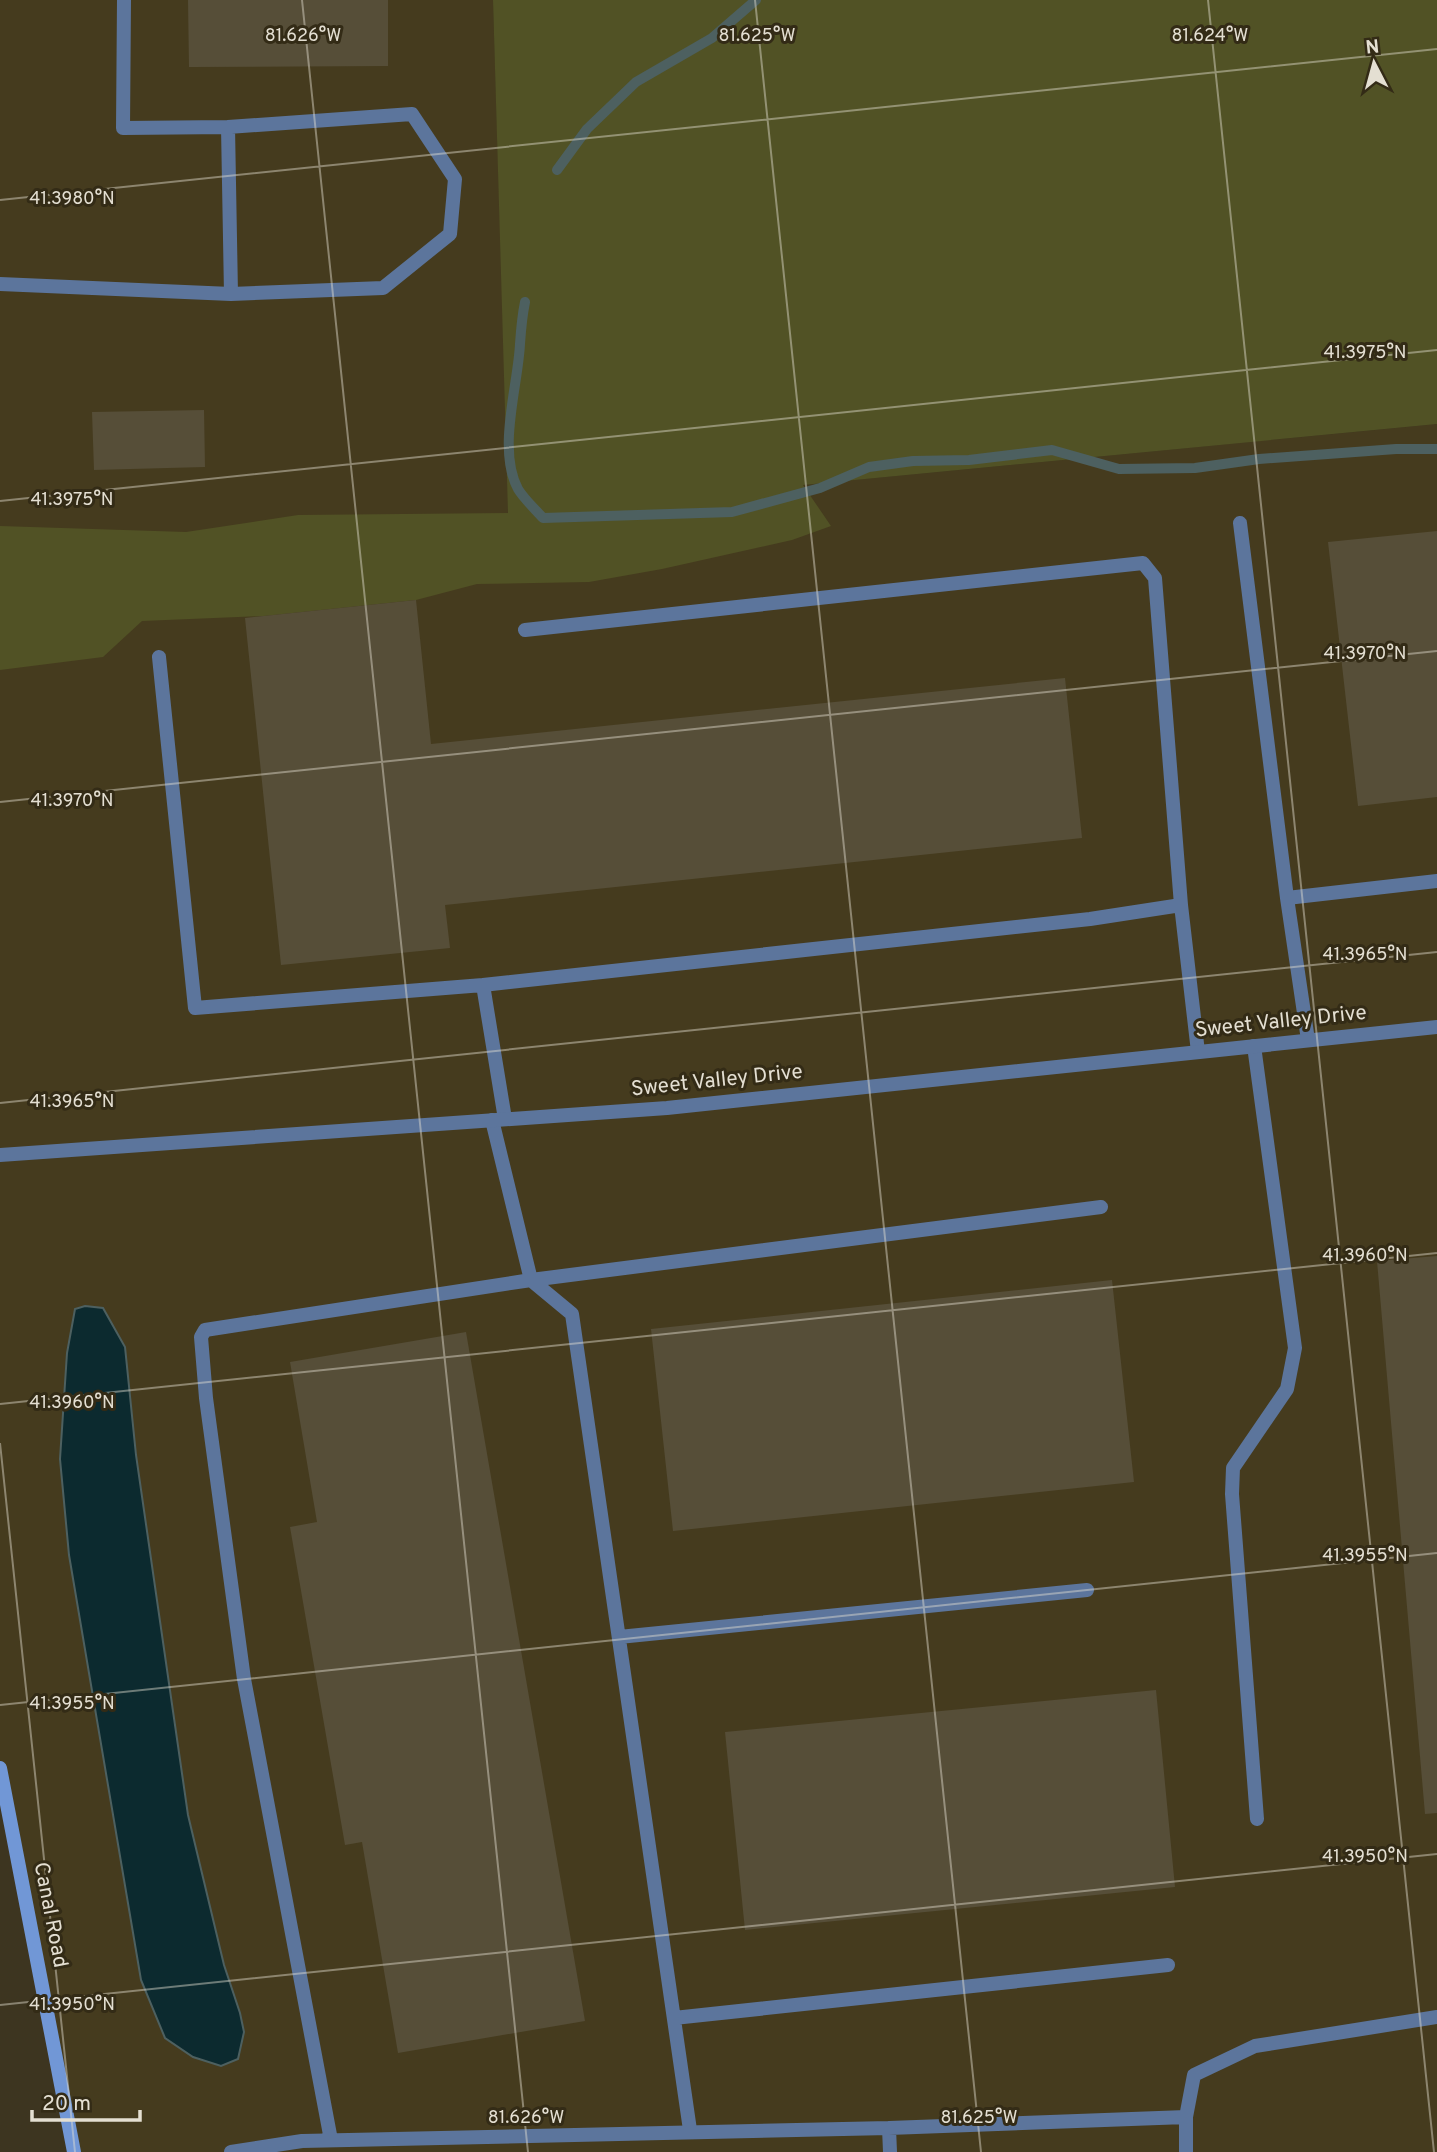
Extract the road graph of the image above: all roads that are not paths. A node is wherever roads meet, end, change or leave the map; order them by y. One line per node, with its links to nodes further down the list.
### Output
1 (124, 0): 2 (street)
2 (228, 127): 4 (street); 4 (street)
3 (0, 284): 4 (street)
4 (231, 294)
5 (1240, 523): 9 (street)
6 (525, 630): 10 (street)
7 (159, 657): 11 (street)
8 (1437, 881): 9 (street)
9 (1287, 898): 13 (street)
10 (1181, 905): 11 (street); 15 (street)
11 (483, 985): 16 (street)
12 (1437, 1027): 13 (street, Sweet Valley Drive)
13 (1308, 1040): 14 (street, Sweet Valley Drive)
14 (1254, 1046): 15 (street, Sweet Valley Drive); 23 (street)
15 (1198, 1052): 16 (street, Sweet Valley Drive)
16 (498, 1120): 17 (street, Sweet Valley Drive); 19 (street)
17 (0, 1154)
18 (1101, 1207): 19 (street)
19 (531, 1280): 21 (street); 30 (street)
20 (1087, 1590): 21 (street)
21 (619, 1637): 26 (street)
22 (0, 1768): 31 (main road, Canal Road)
23 (1257, 1819)
24 (1168, 1965): 26 (street)
25 (1437, 2017): 27 (street)
26 (674, 2018): 29 (street)
27 (1186, 2117): 28 (street); 34 (street)
28 (889, 2127): 29 (street); 33 (street)
29 (690, 2130): 30 (street)
30 (331, 2140): 32 (street)
31 (74, 2152)
32 (231, 2152)
33 (890, 2152)
34 (1186, 2152)

